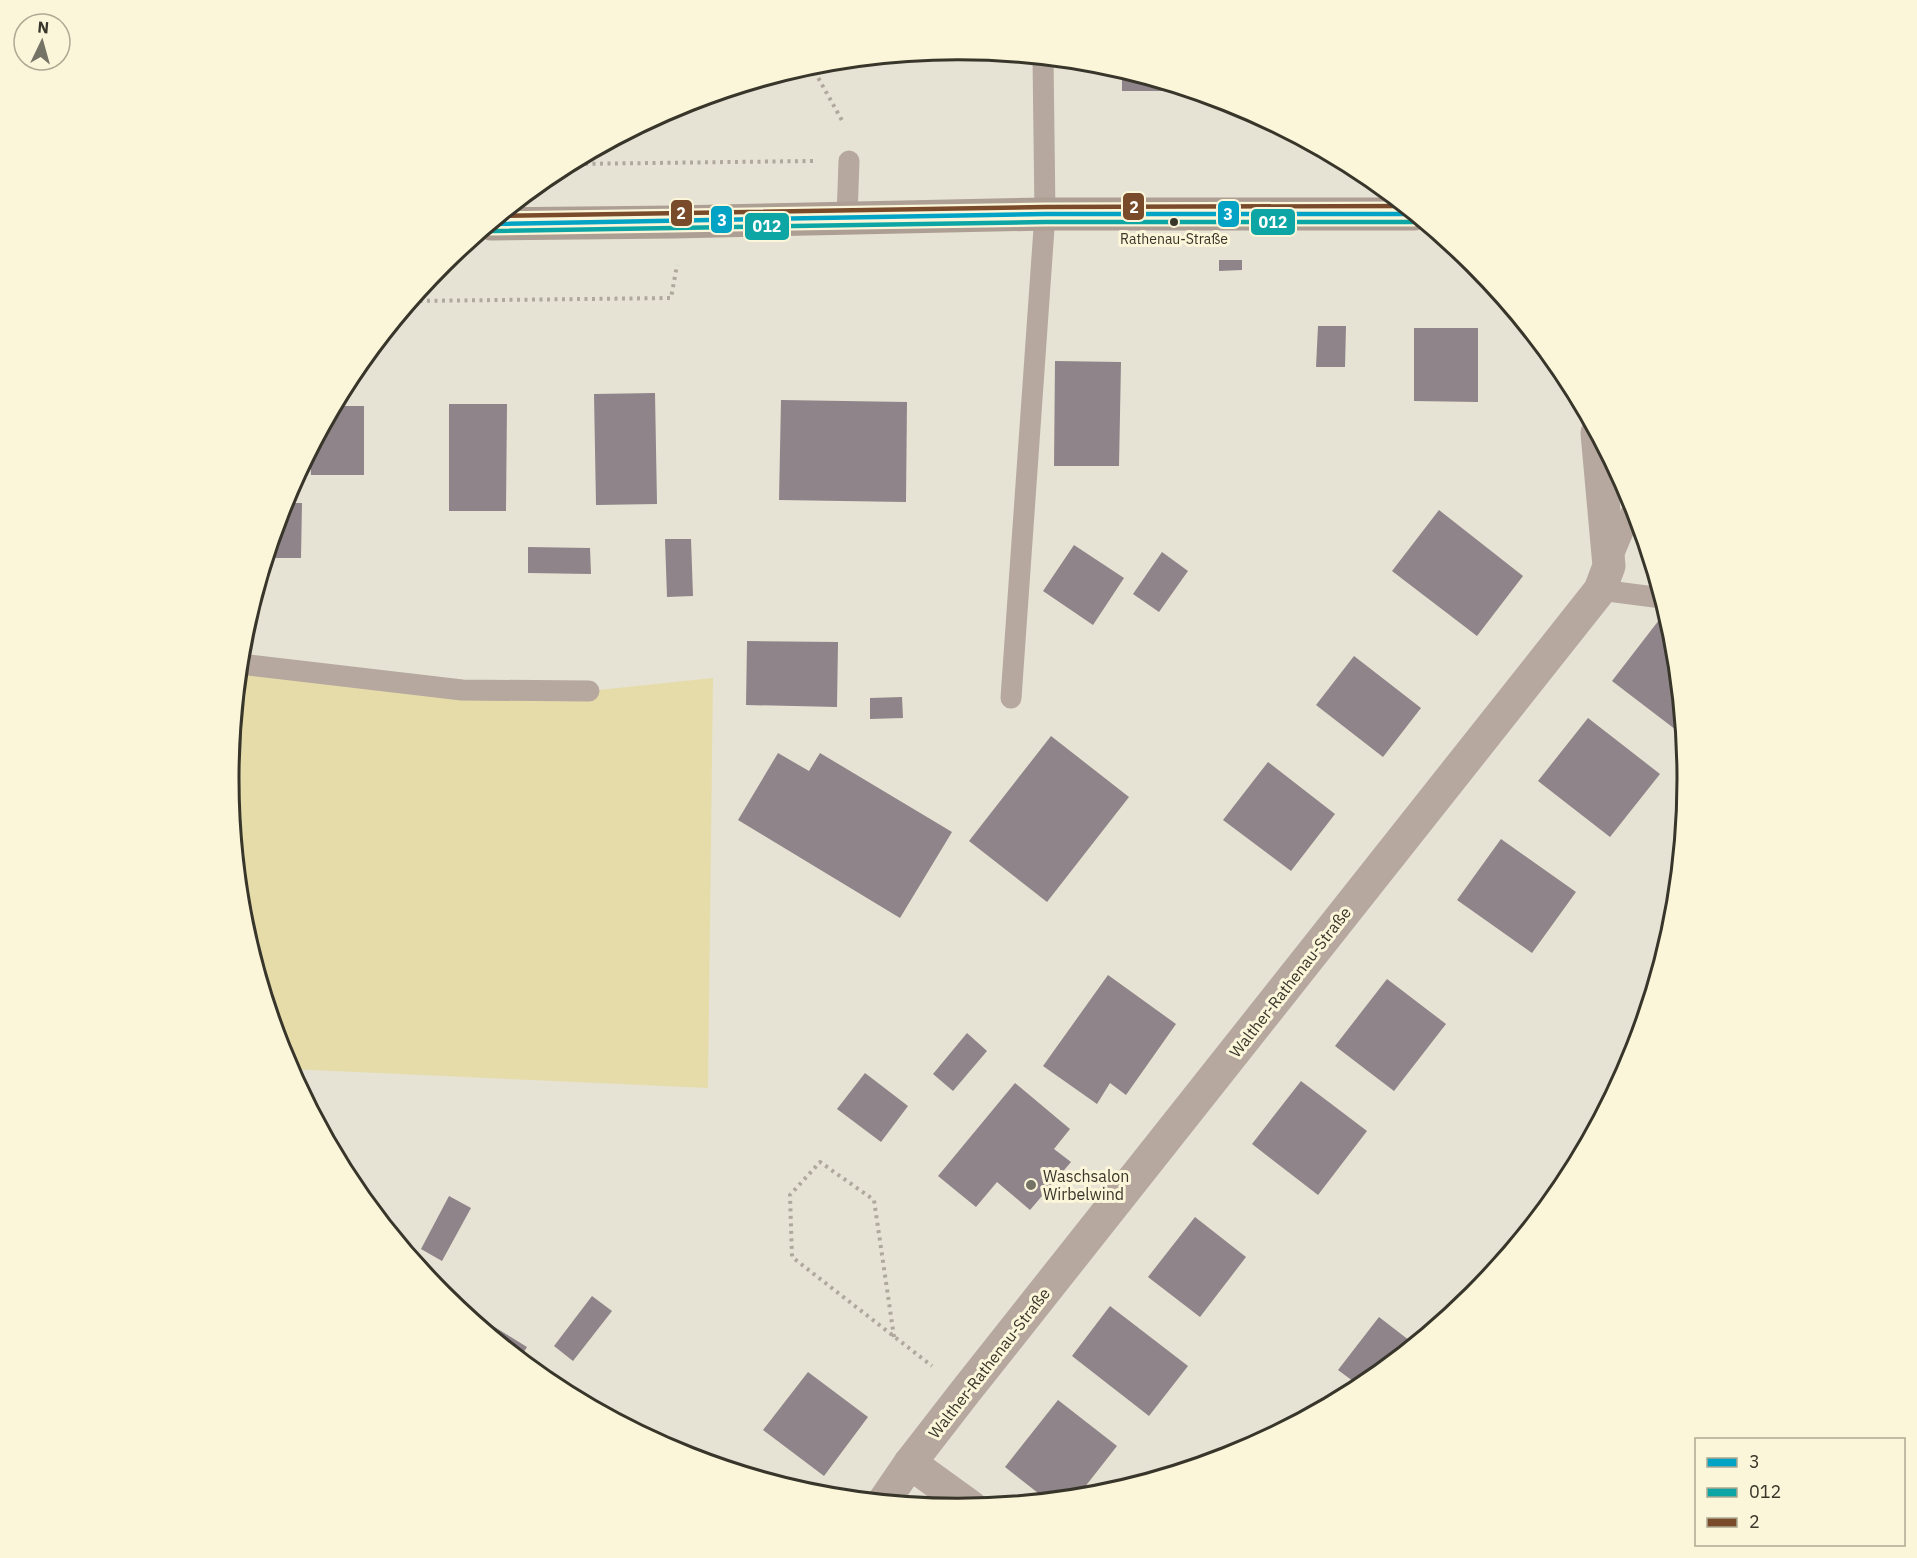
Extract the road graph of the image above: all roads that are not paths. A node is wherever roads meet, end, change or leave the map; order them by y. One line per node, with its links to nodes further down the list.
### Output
1 (1042, 65): 3 (lane)
2 (849, 161): 5 (lane)
3 (1045, 214): 4 (main road); 5 (main road); 13 (lane)
4 (1402, 214)
5 (847, 217): 6 (main road)
6 (502, 224)
7 (1598, 451): 9 (street)
8 (1629, 519): 9 (lane)
9 (1604, 578): 10 (lane); 14 (street, Walther-Rathenau-Straße)
10 (1653, 595)
11 (249, 665): 12 (lane)
12 (589, 691)
13 (1011, 698)
14 (910, 1463): 15 (street, Walther-Rathenau-Straße); 16 (street)
15 (889, 1494)
16 (958, 1498)

